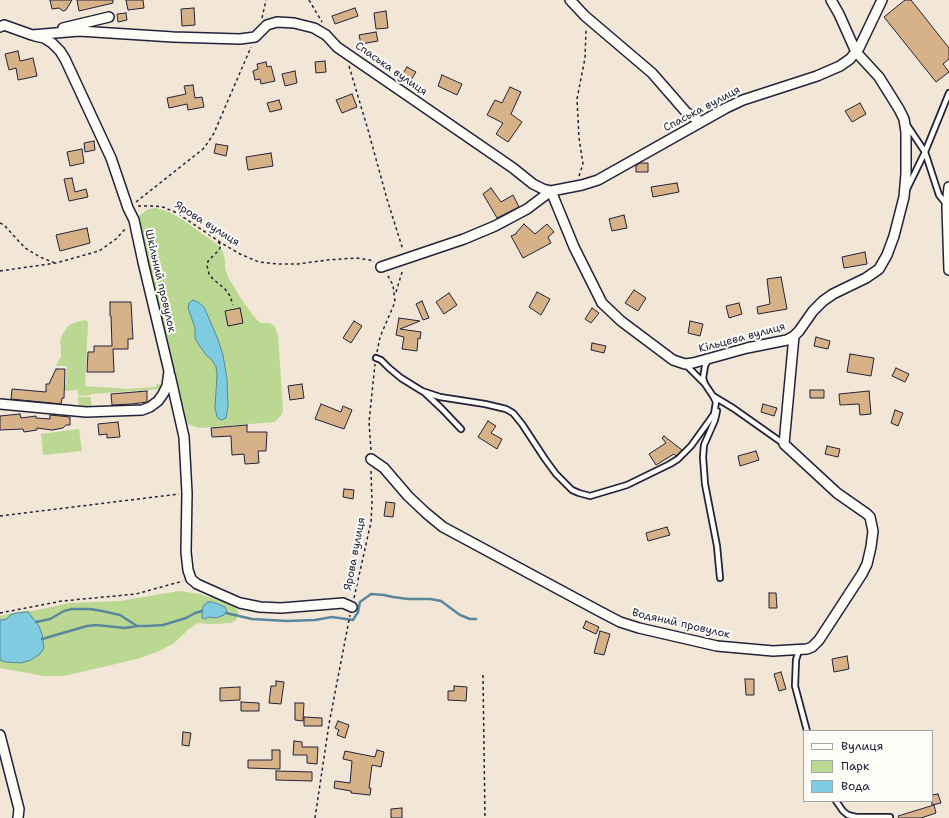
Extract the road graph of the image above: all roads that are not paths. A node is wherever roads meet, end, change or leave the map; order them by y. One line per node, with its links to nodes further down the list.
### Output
1 (570, 0): 11 (street)
2 (831, 0): 8 (street, Кільцева вулиця)
3 (882, 0): 8 (street, Спаська вулиця)
4 (109, 18): 6 (street)
5 (1, 24): 6 (street, Шкільний провулок)
6 (32, 35): 7 (street, Шкільний провулок); 23 (street, Шкільний провулок)
7 (338, 47): 14 (street, Спаська вулиця)
8 (856, 52): 10 (street, Кільцева вулиця); 11 (street, Спаська вулиця)
9 (949, 93): 12 (lane)
10 (904, 120): 12 (lane); 15 (street, Кільцева вулиця)
11 (701, 122): 14 (street, Спаська вулиця)
12 (925, 152): 15 (lane); 16 (lane)
13 (949, 187): 16 (street)
14 (551, 191): 17 (street, Спаська вулиця); 22 (street)
15 (904, 197): 19 (street, Кільцева вулиця)
16 (948, 207): 18 (street)
17 (381, 268)
18 (949, 270)
19 (794, 336): 21 (street, Кільцева вулиця); 30 (street)
20 (376, 358): 25 (lane)
21 (708, 359): 22 (street, Кільцева вулиця); 24 (lane)
22 (684, 364): 24 (lane)
23 (169, 371): 28 (street, Шкільний провулок); 33 (street)
24 (705, 384): 26 (lane)
25 (422, 391): 27 (lane); 29 (lane)
26 (713, 396): 27 (lane); 30 (lane)
27 (716, 402): 32 (lane)
28 (0, 404)
29 (461, 430)
30 (784, 444): 34 (street, Водяний провулок)
31 (371, 459): 34 (street, Водяний провулок)
32 (720, 578)
33 (351, 610)
34 (799, 650): 35 (lane)
35 (807, 730)
36 (0, 735): 39 (street)
37 (837, 802): 38 (lane)
38 (890, 817)
39 (18, 818)

